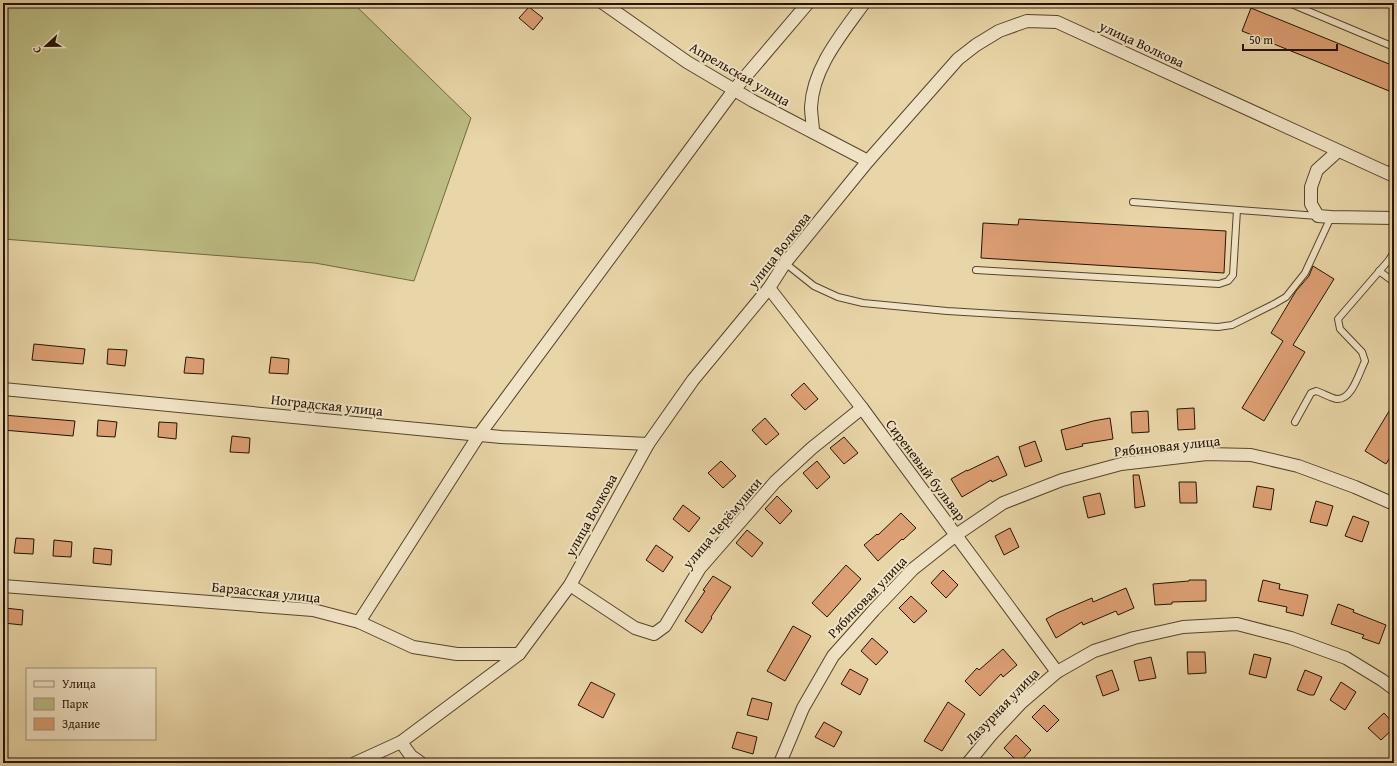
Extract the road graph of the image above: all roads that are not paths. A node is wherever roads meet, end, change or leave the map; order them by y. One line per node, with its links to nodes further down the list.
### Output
1 (603, 3): 6 (street, Апрельская улица)
2 (808, 3): 6 (street)
3 (864, 3): 7 (street)
4 (1289, 3): 5 (lane)
5 (1394, 47)
6 (734, 90): 7 (street, Апрельская улица); 26 (street)
7 (814, 132): 9 (street, Апрельская улица)
8 (1338, 151): 9 (street, улица Волкова); 10 (street, улица Волкова); 13 (street)
9 (868, 161): 18 (street, улица Волкова)
10 (1392, 171)
11 (1133, 202): 12 (lane)
12 (1237, 210): 13 (lane); 19 (lane)
13 (1318, 216): 14 (street)
14 (1331, 217): 15 (street); 18 (lane)
15 (1394, 218)
16 (1394, 252): 17 (lane)
17 (1392, 261): 20 (lane)
18 (785, 263): 22 (street, улица Волкова)
19 (976, 270)
20 (1379, 271): 21 (lane); 25 (lane)
21 (1394, 282)
22 (769, 288): 24 (street, Сиреневый бульвар); 27 (street, улица Волкова)
23 (3, 388): 26 (street, Ноградская улица)
24 (862, 408): 29 (street, Сиреневый бульвар); 30 (street, улица Черёмушки)
25 (1295, 422)
26 (479, 435): 27 (street, Ноградская улица); 32 (street)
27 (648, 444): 30 (street, улица Волкова)
28 (1394, 504): 29 (street, Рябиновая улица)
29 (956, 535): 34 (street, Сиреневый бульвар); 39 (street, Рябиновая улица)
30 (570, 585): 33 (street, улица Волкова)
31 (3, 586): 32 (street, Барзасская улица)
32 (359, 622): 33 (street, Барзасская улица)
33 (519, 654): 36 (street, улица Волкова)
34 (1057, 672): 35 (street, Лазурная улица); 40 (street, Лазурная улица)
35 (1394, 690)
36 (401, 742): 37 (street, улица Волкова); 38 (street)
37 (355, 763)
38 (421, 763)
39 (780, 763)
40 (968, 763)

